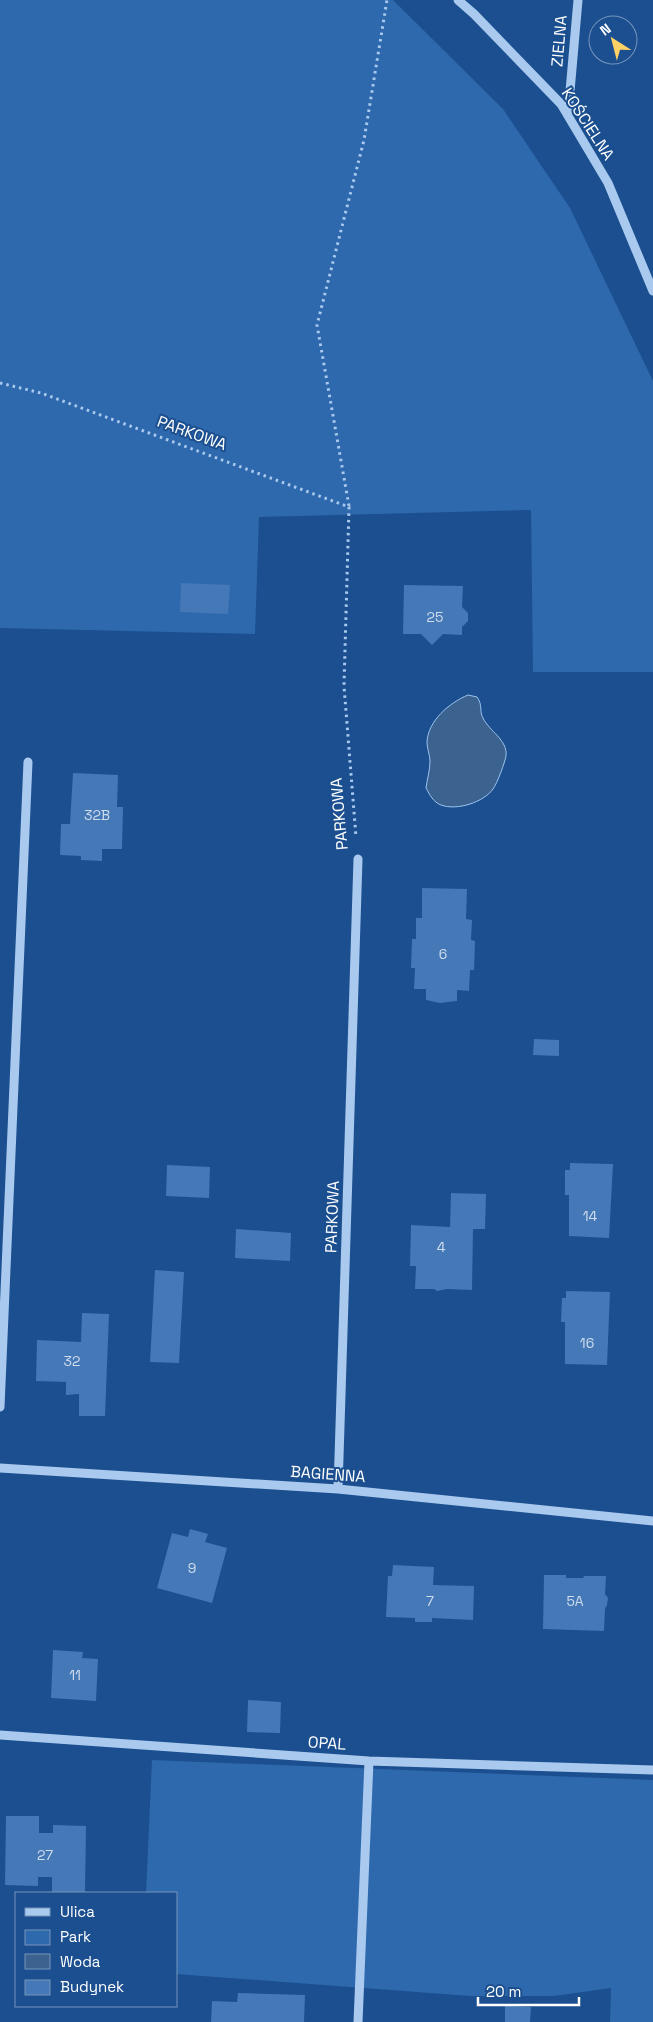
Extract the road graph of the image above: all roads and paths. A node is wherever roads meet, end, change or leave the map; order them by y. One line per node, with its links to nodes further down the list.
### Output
1 (387, 0): 7 (path)
2 (458, 0): 4 (street, KOŚCIELNA)
3 (578, 0): 4 (street, ZIELNA)
4 (568, 115): 5 (street, KOŚCIELNA)
5 (653, 291)
6 (0, 383): 7 (path, PARKOWA)
7 (350, 507): 9 (path, PARKOWA)
8 (28, 762): 10 (street)
9 (358, 859): 12 (street, PARKOWA)
10 (0, 1406)
11 (0, 1468): 12 (street, BAGIENNA)
12 (338, 1489): 13 (street, BAGIENNA)
13 (653, 1521)
14 (0, 1735): 15 (street, OPAL)
15 (369, 1761): 16 (street, OPAL); 17 (street)
16 (653, 1770)
17 (358, 2022)

